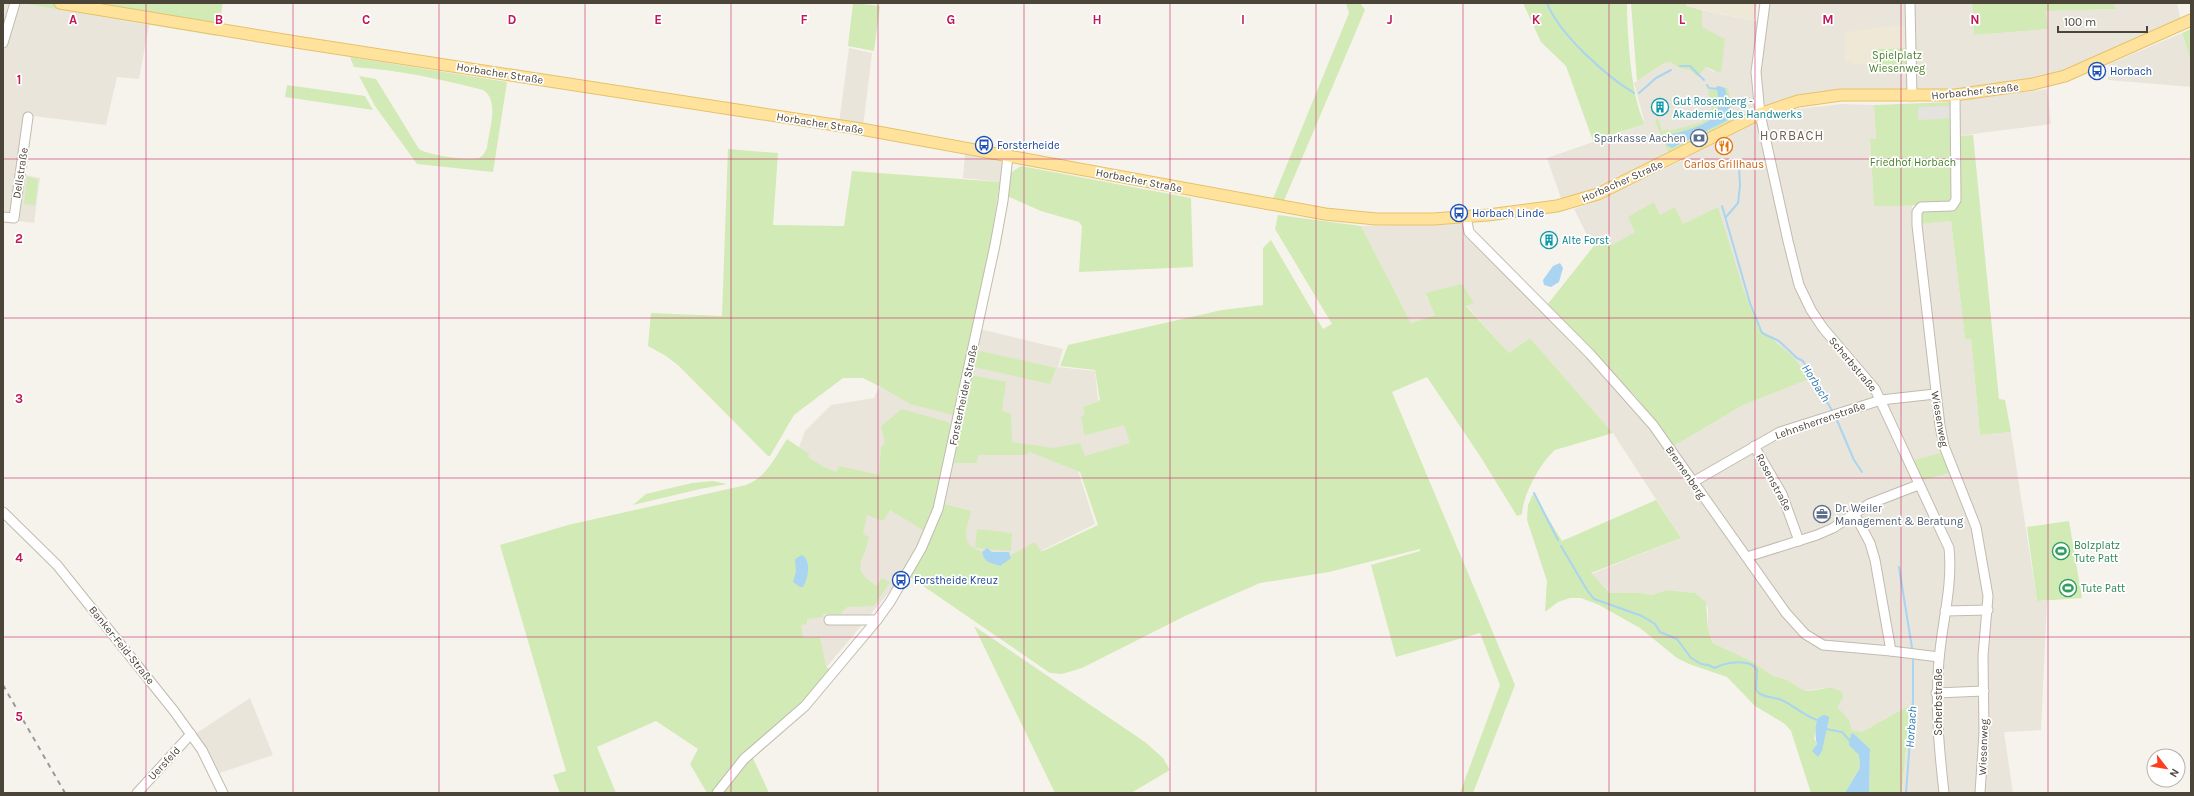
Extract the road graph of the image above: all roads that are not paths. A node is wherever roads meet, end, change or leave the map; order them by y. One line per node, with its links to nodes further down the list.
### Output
1 (16, 3): 6 (street)
2 (60, 3): 11 (main road, Horbacher Straße)
3 (1765, 3): 9 (street, Scherbstraße)
4 (1910, 3): 8 (street)
5 (2191, 20): 7 (main road, Horbacher Straße)
6 (3, 43)
7 (1955, 95): 8 (main road, Horbacher Straße); 14 (street, Wiesenweg)
8 (1912, 96): 9 (main road, Horbacher Straße)
9 (1760, 114): 13 (main road, Horbacher Straße); 15 (street, Scherbstraße)
10 (28, 117): 12 (street, Dellstraße)
11 (1008, 156): 13 (main road, Horbacher Straße); 26 (street, Forsterheider Straße)
12 (3, 217)
13 (1466, 217): 17 (street, Bremenberg)
14 (1935, 394): 15 (street, Lehnsherrenstraße); 23 (street, Wiesenweg)
15 (1881, 400): 16 (street, Lehnsherrenstraße); 18 (street, Scherbstraße)
16 (1754, 446): 17 (street, Lehnsherrenstraße); 21 (street, Rosenstraße)
17 (1693, 482): 22 (street, Bremenberg)
18 (1918, 485): 20 (street); 24 (street, Scherbstraße)
19 (3, 512): 31 (street, Banker-Feld-Straße)
20 (1854, 513): 21 (street); 27 (street)
21 (1799, 541): 22 (street)
22 (1747, 557): 27 (street, Bremenberg)
23 (1988, 610): 24 (street); 29 (street, Wiesenweg)
24 (1945, 611): 28 (street, Scherbstraße)
25 (828, 620): 26 (street)
26 (877, 620): 34 (street, Forsterheider Straße)
27 (1891, 651): 28 (street, Bremenberg)
28 (1939, 657): 30 (street, Scherbstraße)
29 (1984, 691): 30 (street); 36 (street, Wiesenweg)
30 (1936, 693): 35 (street, Scherbstraße)
31 (191, 734): 32 (street, Uersfeld); 33 (street, Banker-Feld-Straße)
32 (137, 793)
33 (223, 793)
34 (717, 793)
35 (1944, 793)
36 (1980, 793)

